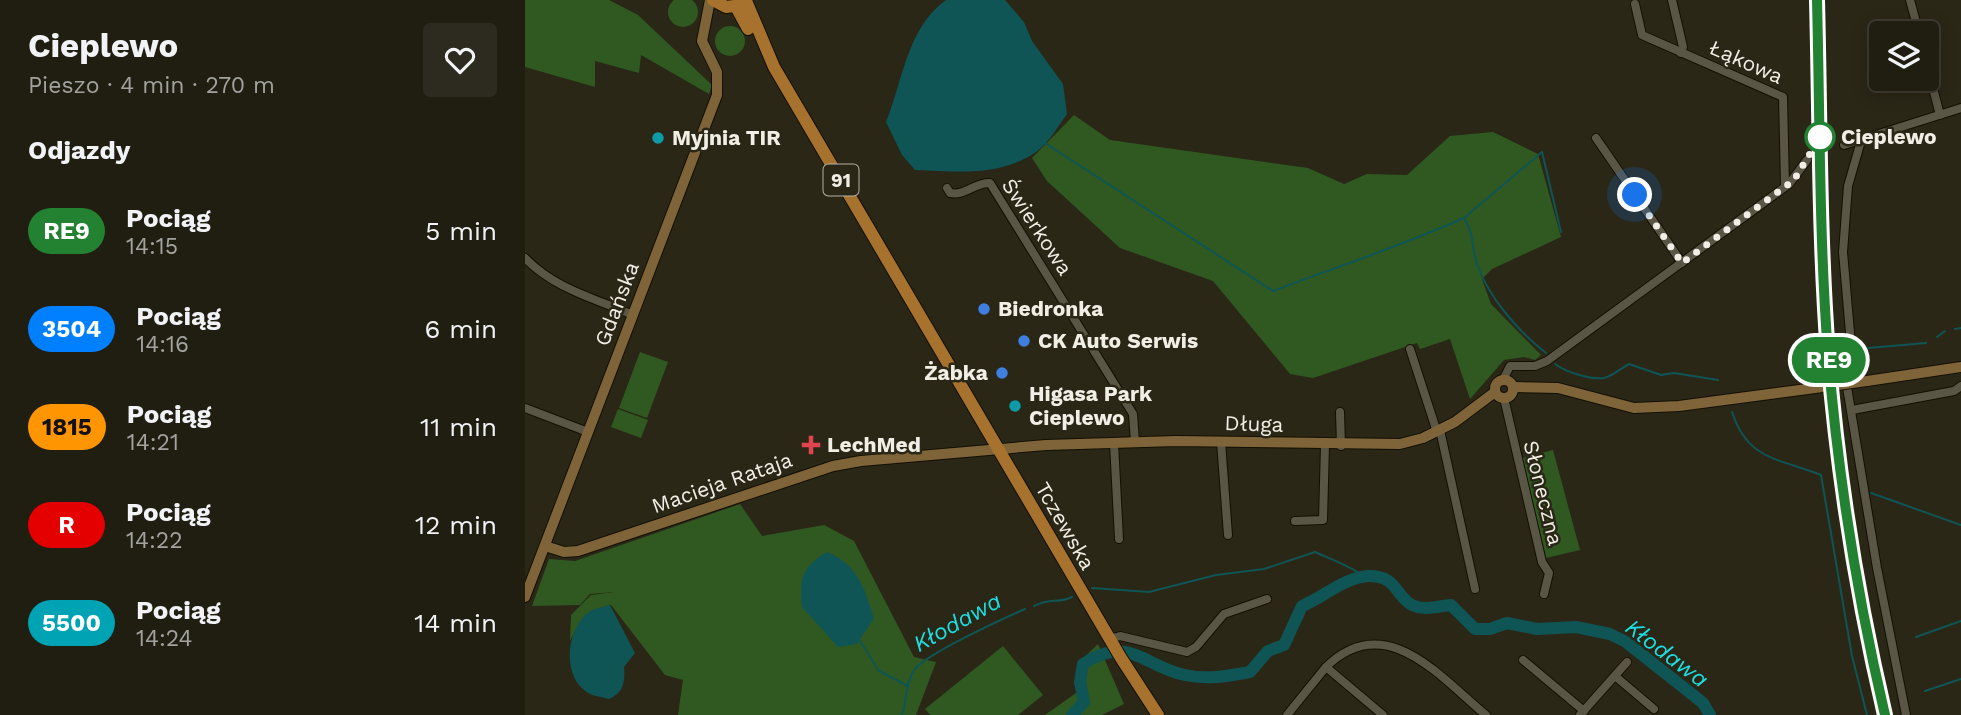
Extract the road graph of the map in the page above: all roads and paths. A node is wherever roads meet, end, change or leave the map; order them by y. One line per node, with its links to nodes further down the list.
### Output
1 (711, 0): 4 (main road); 7 (street, Gdańska)
2 (1672, 0): 8 (street)
3 (1910, 0): 6 (street)
4 (740, 4): 7 (street); 37 (main road, Tczewska / 91)
5 (1635, 4): 8 (street, Łąkowa)
6 (1916, 21)
7 (705, 24): 20 (street, Gdańska)
8 (1681, 53): 16 (street, Łąkowa)
9 (1934, 91): 11 (street)
10 (1961, 108): 11 (street)
11 (1940, 115): 13 (street)
12 (1596, 138): 19 (street)
13 (1861, 141): 14 (street); 28 (street)
14 (1844, 145)
15 (1807, 160): 16 (street, Długa)
16 (1785, 186): 19 (street, Długa)
17 (947, 188): 32 (street, Świerkowa)
18 (525, 258): 20 (street)
19 (1682, 263): 23 (street, Długa)
20 (633, 315): 31 (street, Gdańska)
21 (1409, 349): 30 (street)
22 (1961, 367): 25 (street, bridge)
23 (1503, 380): 25 (street); 26 (street, Długa)
24 (1961, 386): 28 (street)
25 (1513, 387): 26 (street, Długa)
26 (1500, 395): 30 (street, Długa); 43 (street, Słoneczna)
27 (525, 408): 31 (street)
28 (1852, 410): 57 (street)
29 (1340, 412): 36 (street)
30 (1439, 431): 36 (street, Długa); 42 (street)
31 (588, 432): 41 (street, Gdańska)
32 (1135, 442): 33 (street, Długa); 34 (street, Długa)
33 (1221, 442): 35 (street, Długa); 39 (street)
34 (1114, 443): 37 (street, Długa); 40 (street)
35 (1325, 445): 36 (street, Długa); 38 (street)
36 (1341, 446)
37 (997, 448): 41 (street, Macieja Rataja); 46 (main road, Tczewska / 91)
38 (1295, 521)
39 (1228, 535)
40 (1119, 539)
41 (545, 546): 44 (street, Gdańska)
42 (1475, 589)
43 (1544, 594)
44 (525, 597)
45 (1267, 599): 46 (street)
46 (1111, 642): 53 (main road, Tczewska / 91)
47 (1523, 660): 52 (street)
48 (1627, 662): 50 (street)
49 (1325, 667): 54 (street); 55 (street); 56 (street)
50 (1615, 676): 51 (street); 52 (street)
51 (1654, 709)
52 (1582, 713)
53 (1158, 715)
54 (1287, 715)
55 (1383, 715)
56 (1486, 715)
57 (1906, 715)

